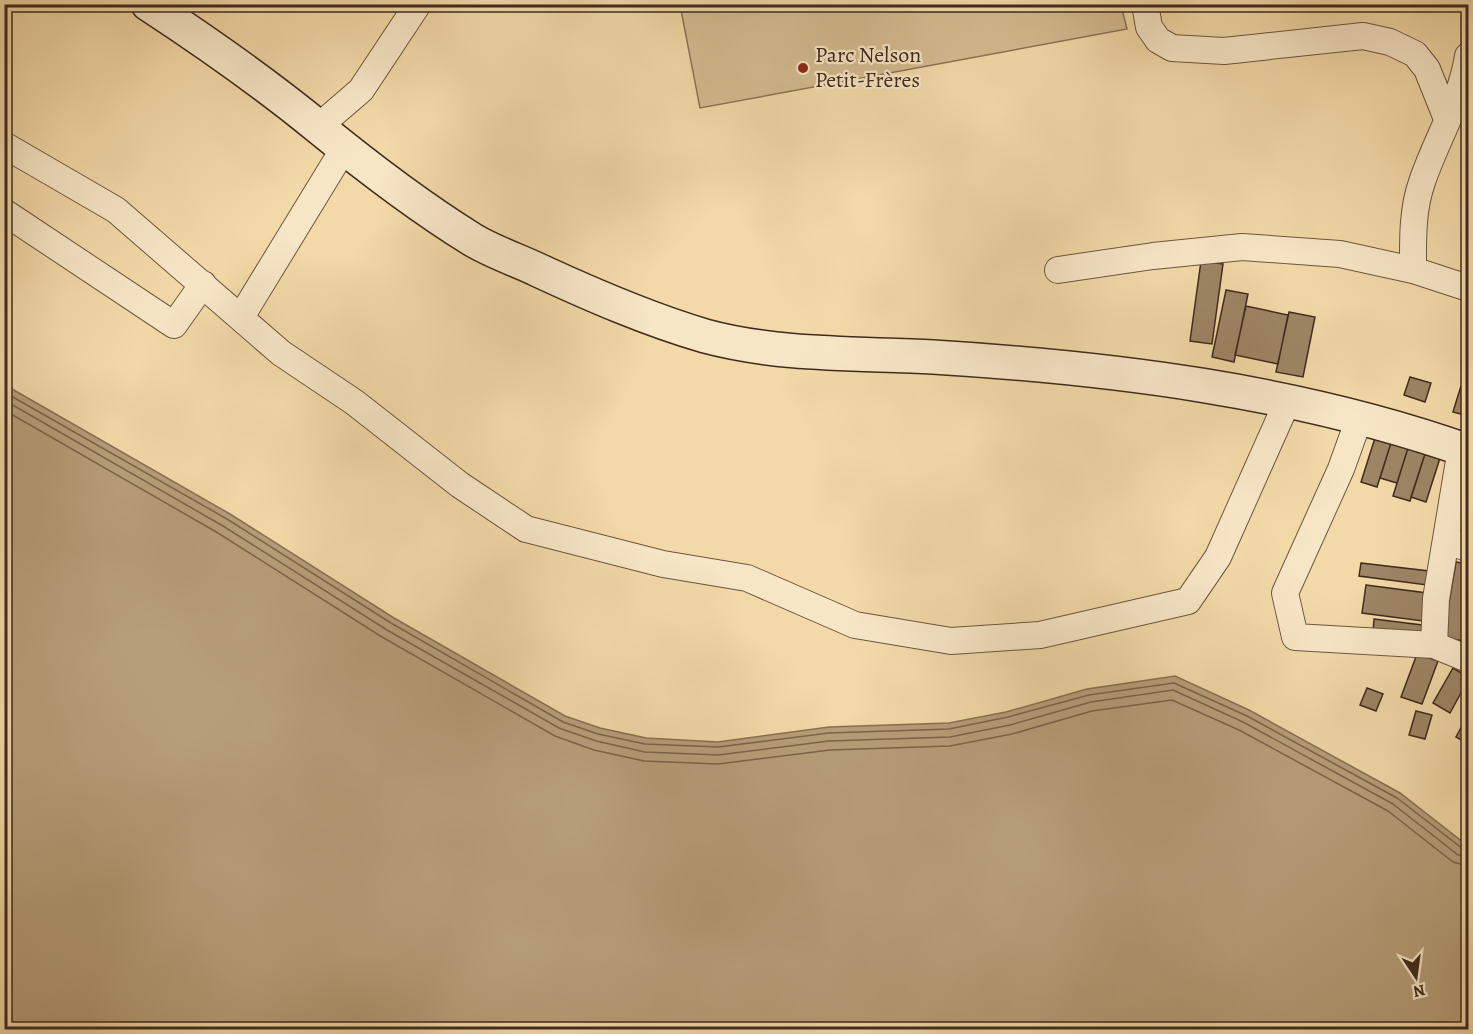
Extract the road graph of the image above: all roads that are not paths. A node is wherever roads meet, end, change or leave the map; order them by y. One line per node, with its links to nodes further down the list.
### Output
1 (148, 4): 6 (main road)
2 (418, 4): 6 (street)
3 (1145, 4): 5 (street)
4 (1468, 56): 5 (street)
5 (1447, 119): 11 (street)
6 (318, 127): 8 (main road)
7 (4, 145): 12 (street)
8 (344, 150): 14 (street); 15 (main road)
9 (4, 212): 12 (street)
10 (1058, 270): 11 (street)
11 (1413, 270): 13 (street)
12 (203, 284): 14 (street)
13 (1468, 288)
14 (241, 317): 15 (street)
15 (1288, 400): 16 (main road)
16 (1359, 420): 17 (main road); 19 (street)
17 (1465, 450): 18 (street)
18 (1457, 545): 19 (street)
19 (1434, 645): 20 (street)
20 (1468, 659)

